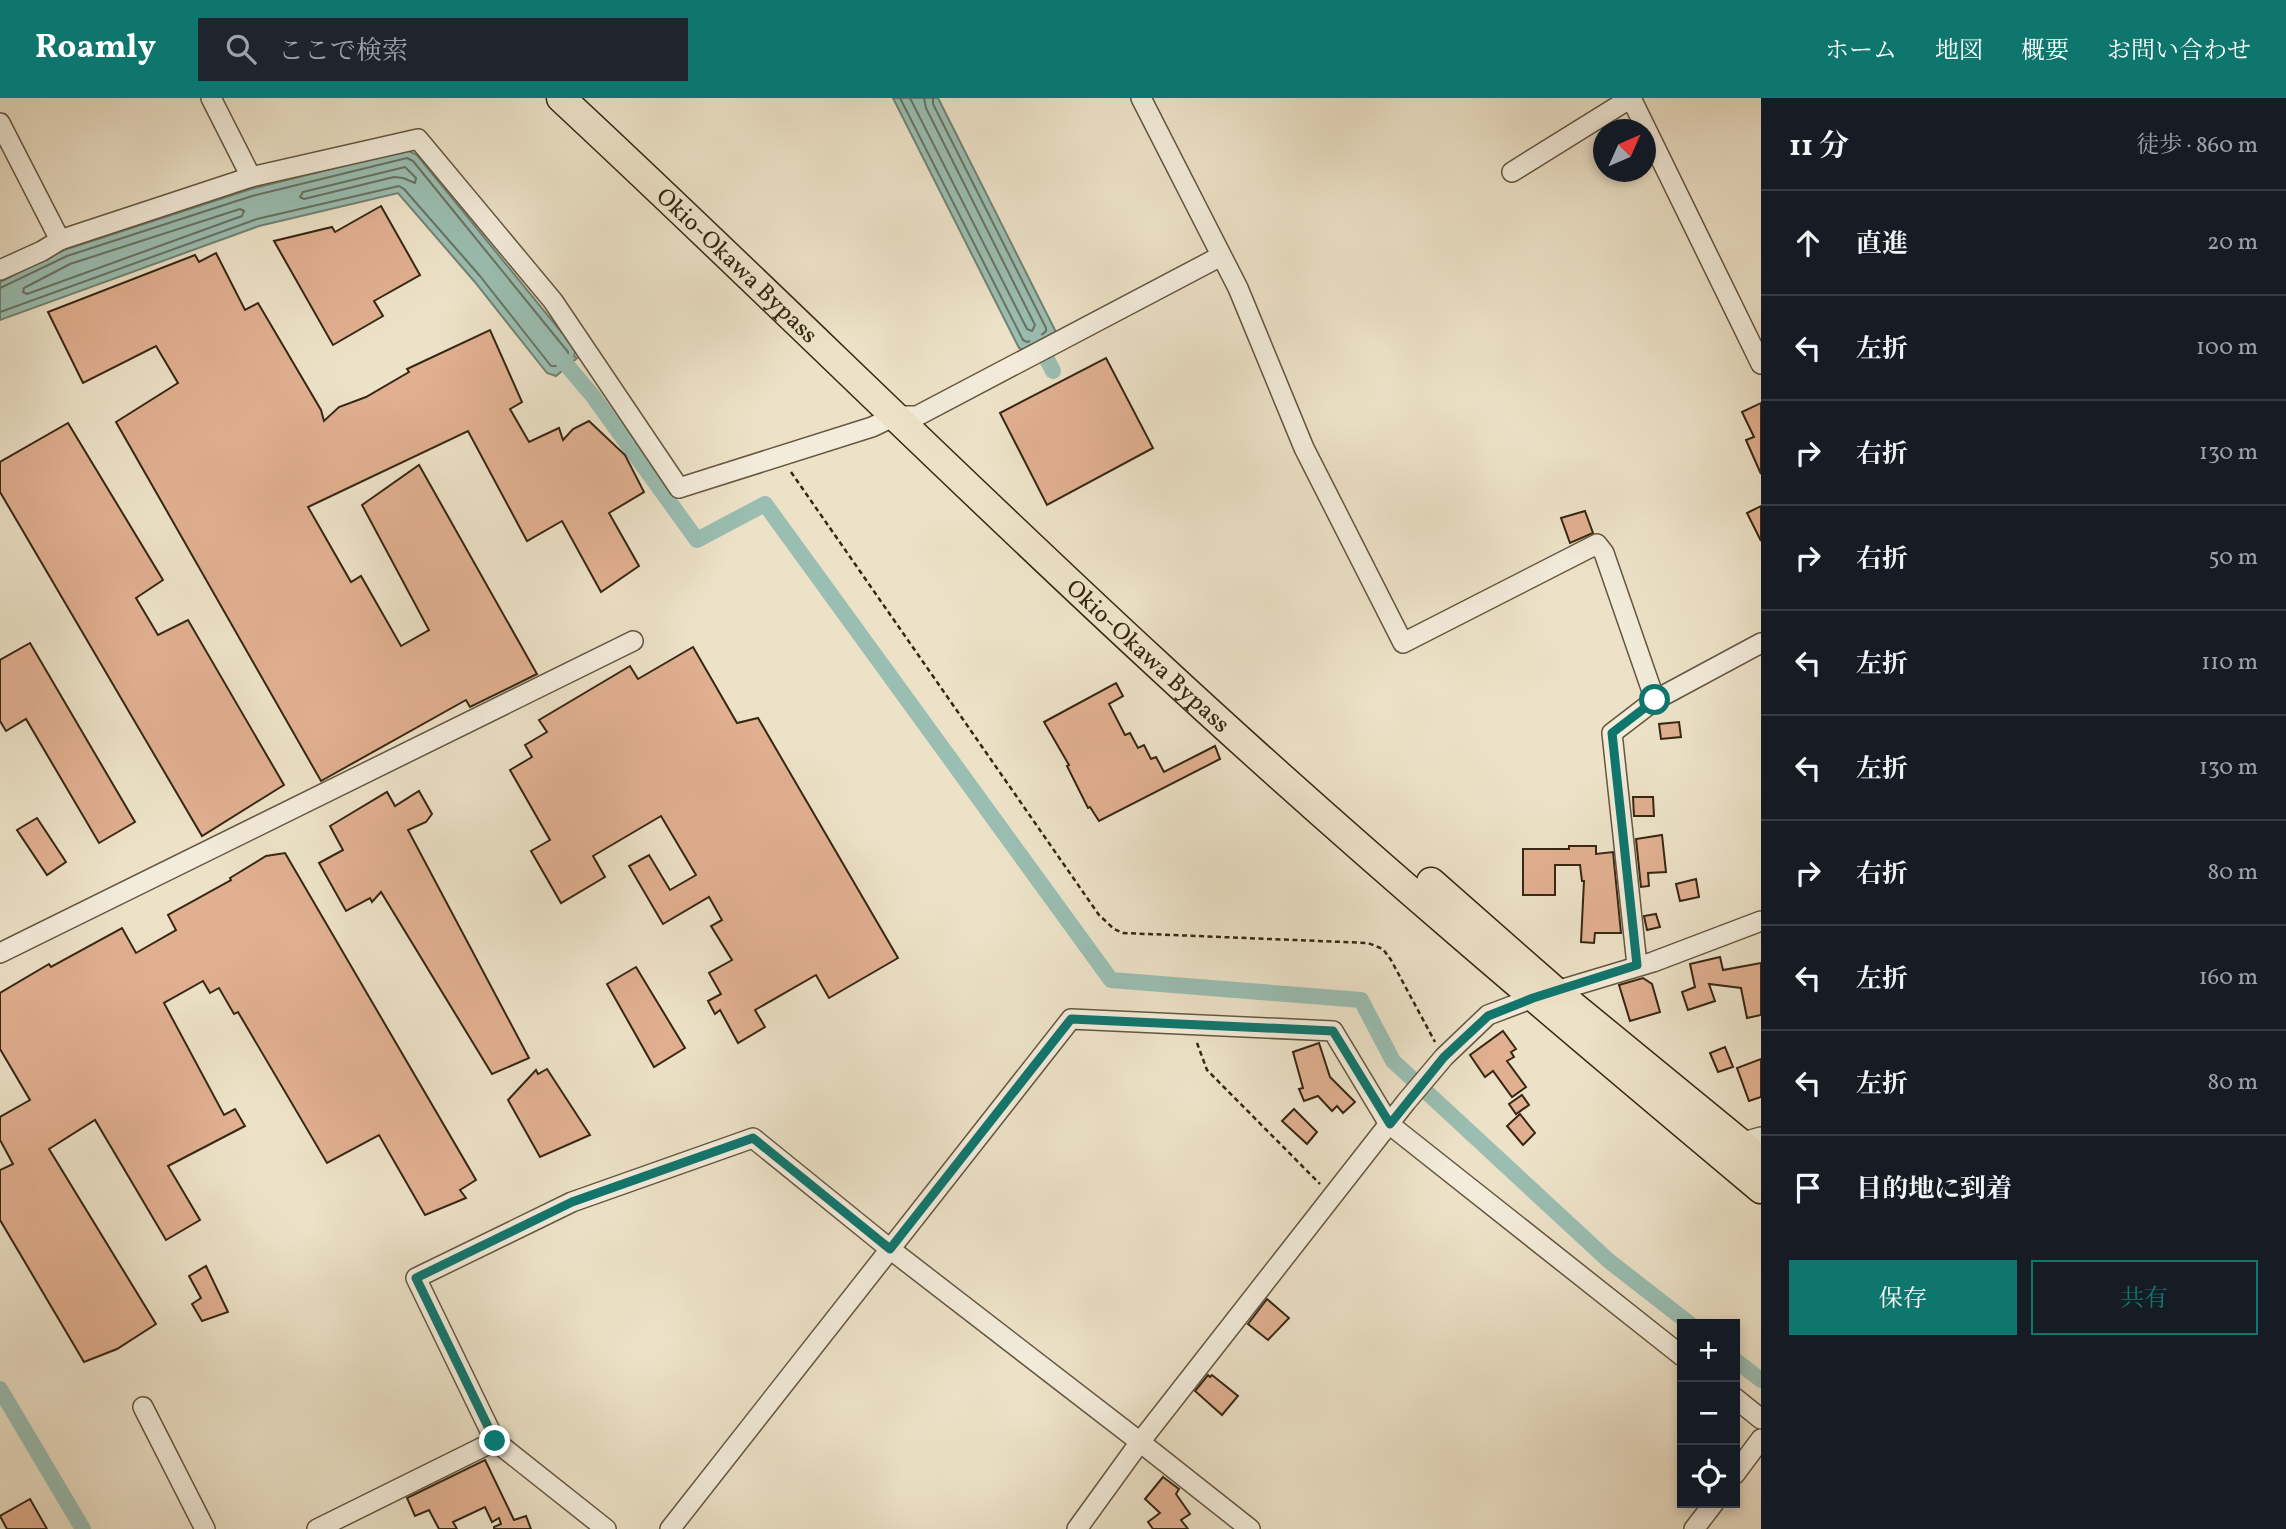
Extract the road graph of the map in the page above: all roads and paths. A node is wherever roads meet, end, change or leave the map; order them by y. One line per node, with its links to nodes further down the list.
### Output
1 (211, 98): 7 (street)
2 (561, 98): 12 (highway, Okio-Okawa Bypass)
3 (584, 98): 12 (highway, Okio-Okawa Bypass)
4 (1141, 98): 9 (street)
5 (0, 123): 8 (street)
6 (1512, 172): 11 (street)
7 (251, 177): 8 (street); 13 (street)
8 (60, 240): 10 (street)
9 (1221, 256): 12 (street); 16 (street)
10 (0, 270)
11 (1761, 364)
12 (917, 427): 13 (street); 20 (highway, Okio-Okawa Bypass)
13 (780, 456): 22 (path)
14 (633, 640): 18 (street)
15 (1761, 643): 16 (street)
16 (1655, 700): 19 (street)
17 (1761, 921): 19 (street)
18 (0, 953)
19 (1637, 965): 20 (street)
20 (1545, 995): 22 (street); 24 (highway, Okio-Okawa Bypass); 25 (highway, Okio-Okawa Bypass)
21 (1190, 1023): 23 (street); 26 (path); 27 (street)
22 (1444, 1057): 23 (street)
23 (1390, 1124): 26 (street); 28 (street)
24 (1754, 1147)
25 (1761, 1189)
26 (1332, 1196): 34 (street)
27 (890, 1249): 33 (street); 34 (street); 40 (street)
28 (1677, 1352)
29 (1740, 1402): 31 (street)
30 (143, 1407): 37 (street)
31 (1761, 1419)
32 (1761, 1439): 35 (street)
33 (495, 1441): 38 (street); 39 (street)
34 (1140, 1442): 41 (street); 42 (street)
35 (1740, 1467)
36 (1710, 1508): 43 (street)
37 (205, 1529)
38 (317, 1529)
39 (606, 1529)
40 (670, 1529)
41 (1077, 1529)
42 (1250, 1529)
43 (1694, 1529)

